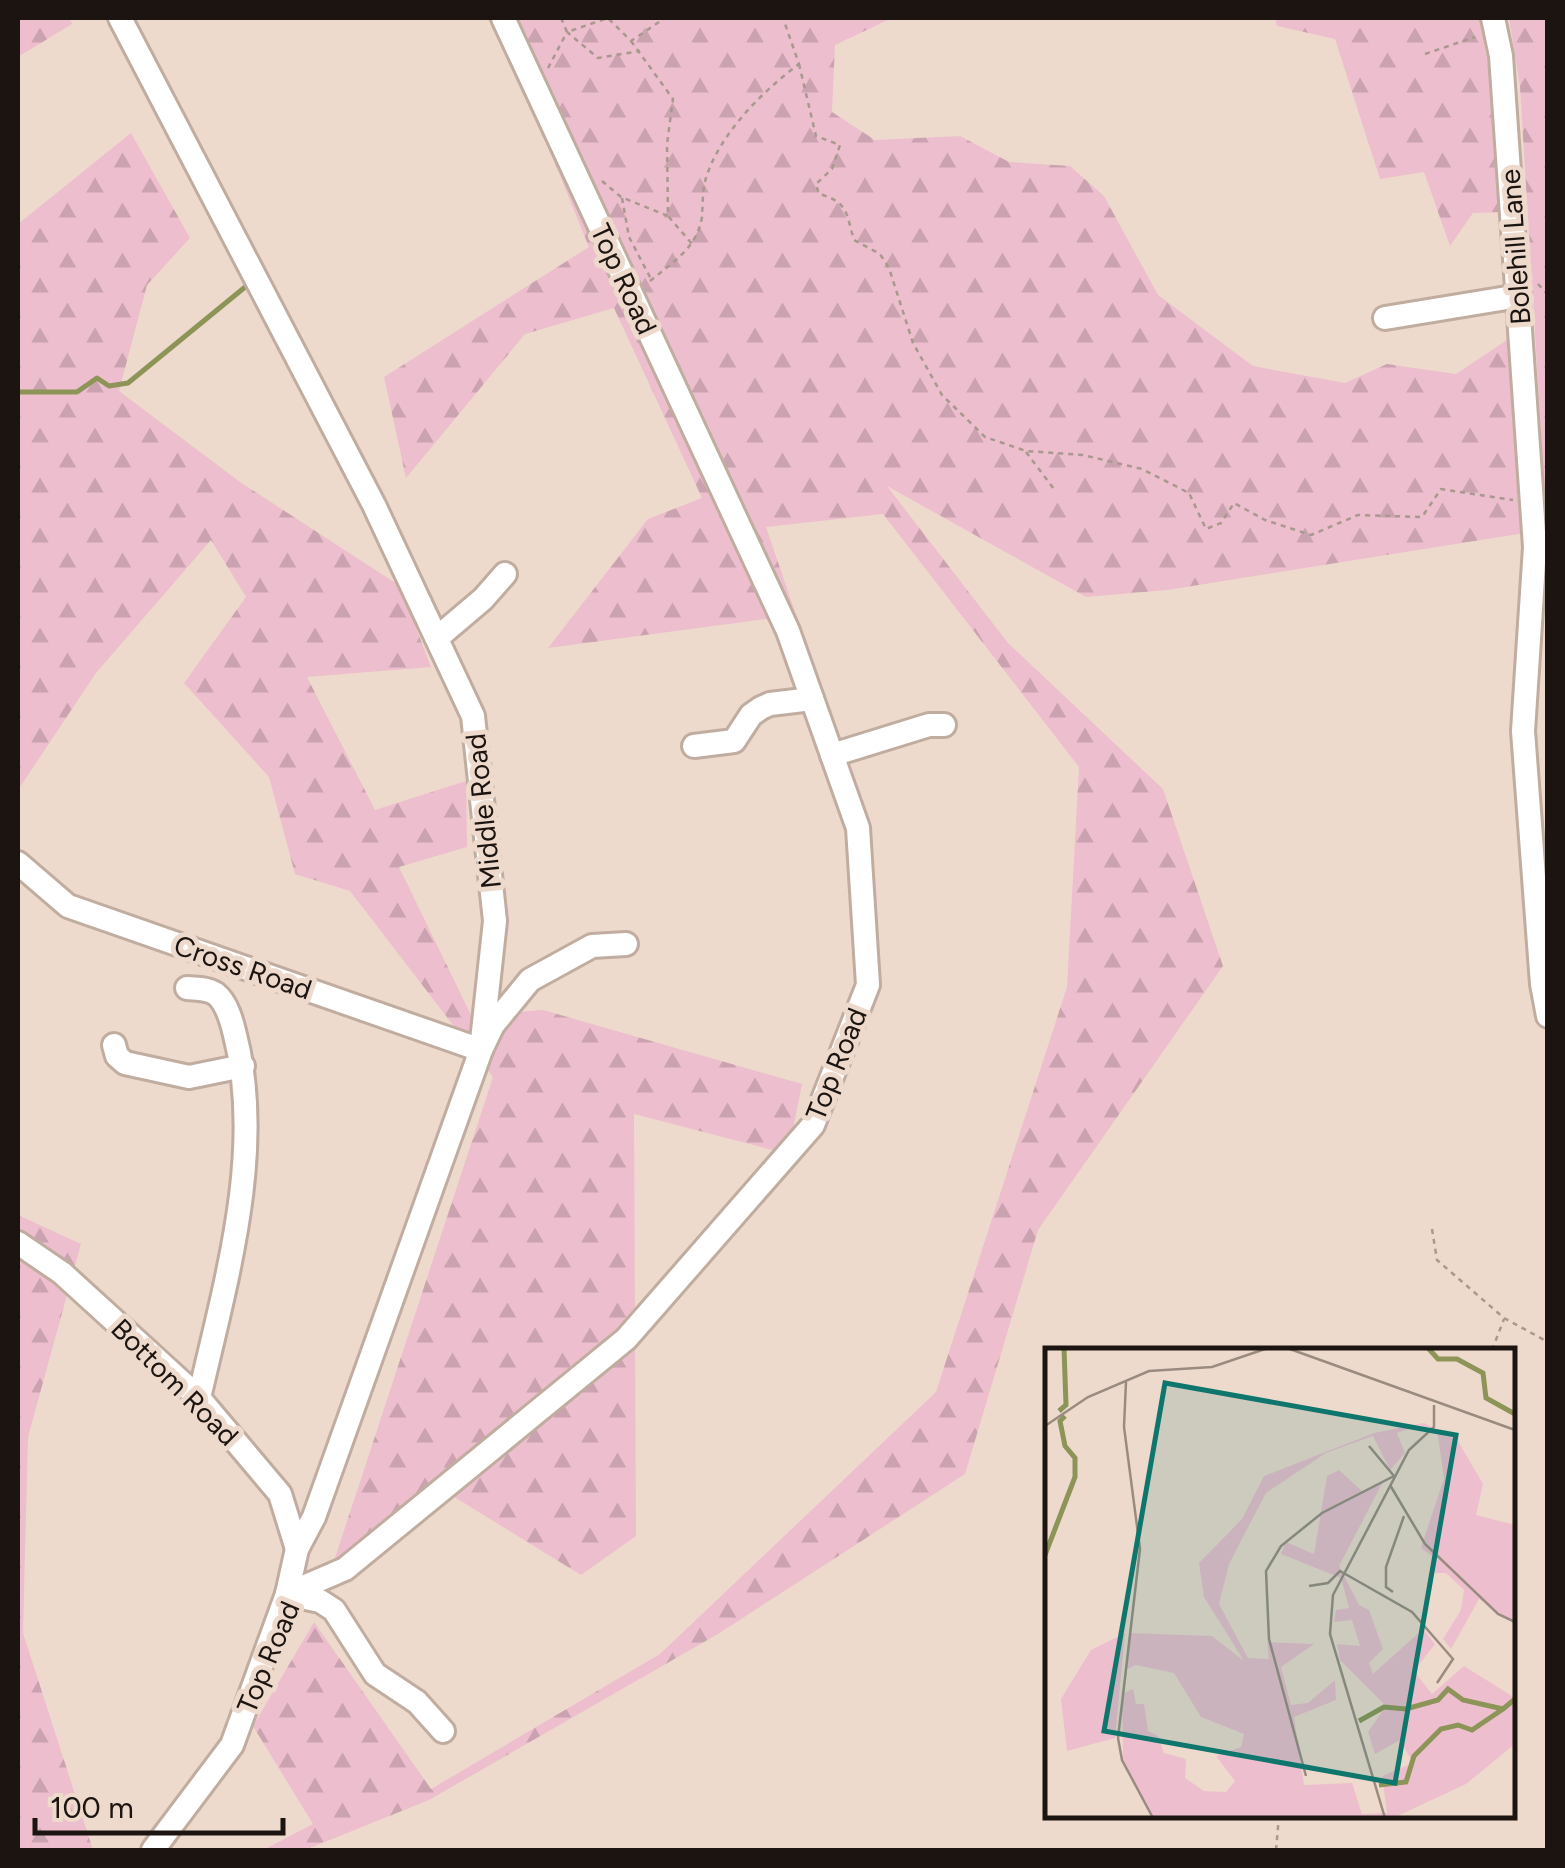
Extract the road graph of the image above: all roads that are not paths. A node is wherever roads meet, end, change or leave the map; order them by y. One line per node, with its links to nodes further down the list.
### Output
1 (120, 18): 7 (street, Middle Road)
2 (503, 18): 8 (street, Top Road)
3 (1494, 23): 4 (street, Bolehill Lane)
4 (1520, 296): 5 (street); 15 (street, Bolehill Lane)
5 (1386, 318)
6 (506, 574): 7 (street)
7 (436, 638): 17 (street, Middle Road)
8 (812, 700): 10 (street); 11 (street, Top Road)
9 (944, 725): 11 (street)
10 (694, 746)
11 (832, 755): 22 (street, Top Road)
12 (18, 863): 17 (street, Cross Road)
13 (626, 944): 17 (street)
14 (186, 988): 18 (street)
15 (1548, 1016)
16 (114, 1044): 18 (street)
17 (481, 1050): 21 (street, Middle Road)
18 (243, 1066): 20 (street)
19 (18, 1243): 20 (street, Bottom Road)
20 (199, 1398): 21 (street, Bottom Road)
21 (298, 1548): 22 (street, Middle Road)
22 (287, 1594): 23 (street); 24 (street, Top Road)
23 (443, 1731)
24 (154, 1850)

